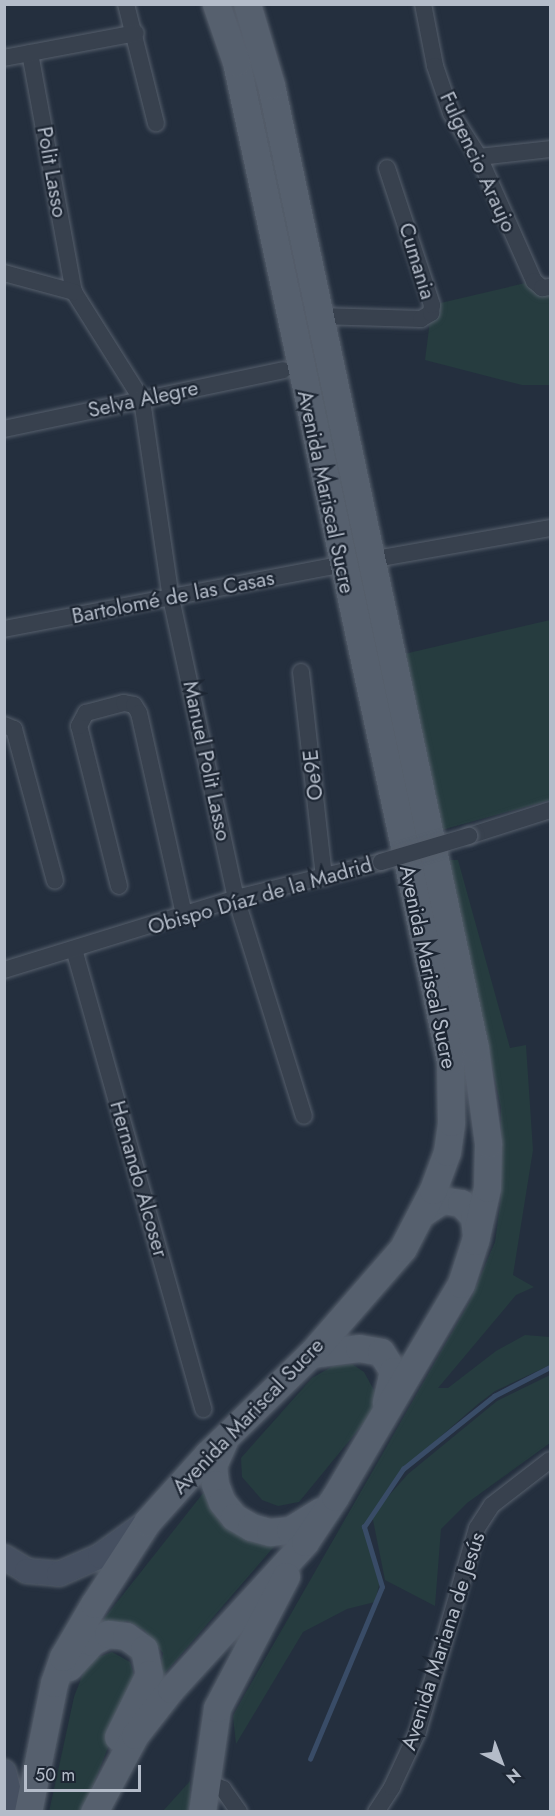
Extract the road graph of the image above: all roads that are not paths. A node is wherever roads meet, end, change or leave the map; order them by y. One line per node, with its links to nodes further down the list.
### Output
1 (126, 4): 5 (street)
2 (216, 4): 21 (main road, Avenida Mariscal Sucre)
3 (247, 4): 15 (main road, Avenida Mariscal Sucre)
4 (423, 4): 10 (street, Fulgencio Araujo)
5 (136, 33): 6 (street); 8 (street)
6 (30, 53): 7 (street); 14 (street, Polit Lasso)
7 (4, 58)
8 (156, 123)
9 (550, 149): 10 (street)
10 (479, 157): 13 (street, Fulgencio Araujo)
11 (387, 168): 15 (street, Cumania)
12 (4, 273): 14 (street)
13 (550, 287)
14 (74, 292): 17 (street, Polit Lasso)
15 (318, 316): 20 (main road, Avenida Mariscal Sucre)
16 (283, 370): 17 (street, Selva Alegre)
17 (142, 400): 18 (street, Selva Alegre); 22 (street, Manuel Polit Lasso)
18 (4, 429)
19 (550, 528): 20 (street)
20 (370, 560): 36 (main road, Avenida Mariscal Sucre)
21 (342, 565): 22 (street, Bartolomé de las Casas); 35 (main road, Avenida Mariscal Sucre)
22 (171, 598): 23 (street, Bartolomé de las Casas); 30 (street, Manuel Polit Lasso)
23 (4, 629)
24 (301, 672): 27 (street, Oe9E)
25 (4, 725): 28 (street)
26 (550, 810): 27 (street, Obispo Díaz de la Madrid, bridge)
27 (324, 878): 30 (street, Obispo Díaz de la Madrid)
28 (55, 881)
29 (119, 886): 31 (street)
30 (236, 898): 31 (street, Obispo Díaz de la Madrid); 34 (street, Manuel Polit Lasso)
31 (184, 915): 32 (street, Obispo Díaz de la Madrid)
32 (74, 950): 33 (street, Obispo Díaz de la Madrid); 38 (street, Hernando Alcoser)
33 (4, 970)
34 (304, 1116)
35 (424, 1212): 36 (main road); 37 (main road, Avenida Mariscal Sucre)
36 (476, 1241): 39 (main road, Avenida Mariscal Sucre)
37 (311, 1354): 39 (main road); 40 (main road, Avenida Mariscal Sucre)
38 (203, 1409)
39 (384, 1414): 42 (main road, Avenida Mariscal Sucre)
40 (233, 1430): 42 (main road); 43 (main road, Avenida Mariscal Sucre)
41 (550, 1460): 54 (street, Avenida Mariana de Jesús)
42 (335, 1497): 44 (main road, Avenida Mariscal Sucre)
43 (147, 1521): 45 (street); 46 (main road, Avenida Mariscal Sucre)
44 (305, 1542): 48 (main road); 51 (main road, Avenida Mariscal Sucre)
45 (4, 1557)
46 (54, 1683): 50 (main road, Avenida Mariscal Sucre); 51 (main road)
47 (4, 1772): 49 (street)
48 (204, 1781): 52 (main road); 53 (street)
49 (14, 1812)
50 (28, 1812)
51 (92, 1812)
52 (202, 1812)
53 (239, 1812)
54 (376, 1812)

